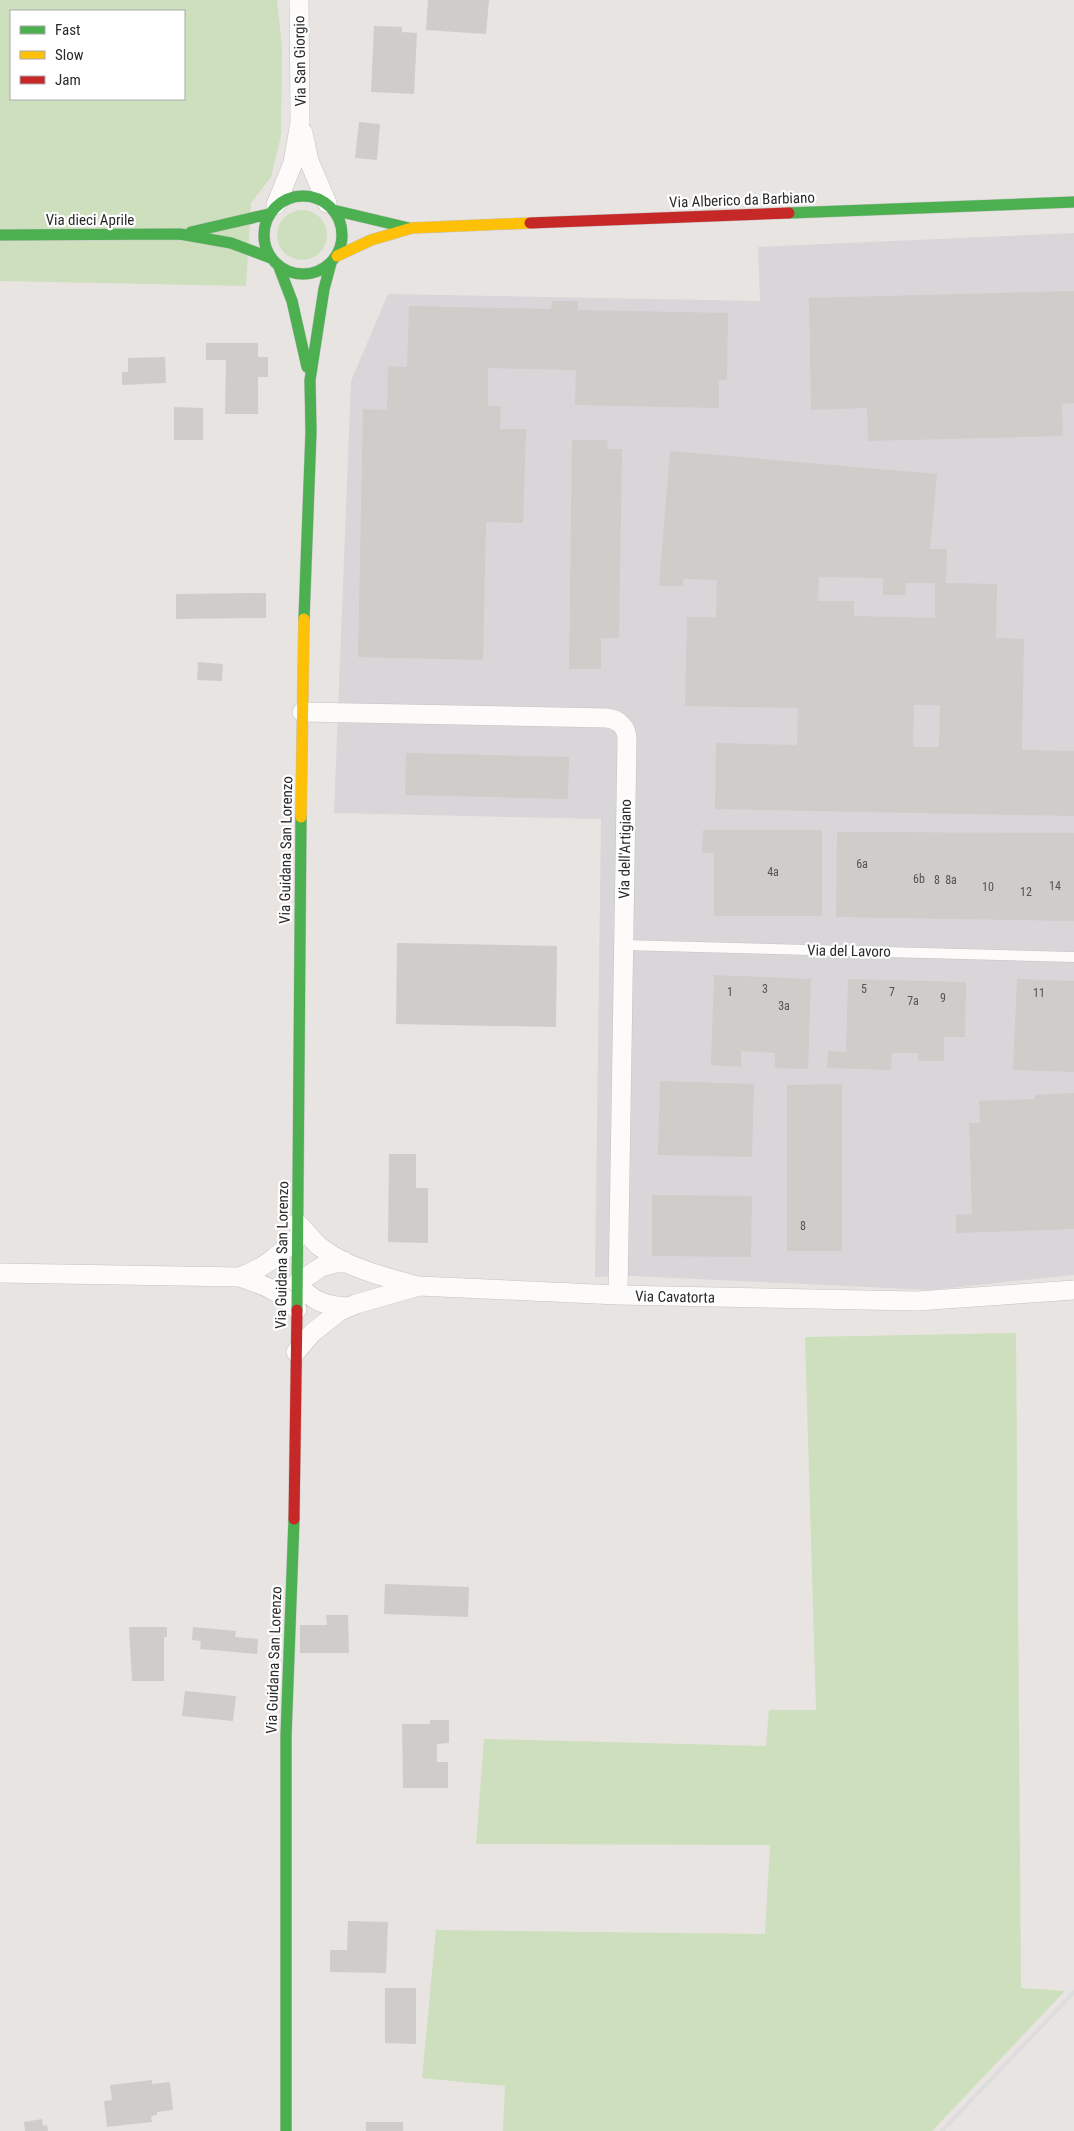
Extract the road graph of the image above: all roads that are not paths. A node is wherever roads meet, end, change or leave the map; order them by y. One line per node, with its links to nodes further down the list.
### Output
1 (287, 0): 3 (street)
2 (299, 0): 3 (street, Via San Giorgio)
3 (300, 24): 4 (street, Via San Giorgio)
4 (300, 122): 6 (street, Via San Giorgio); 7 (street, Via San Giorgio)
5 (1074, 202): 8 (street, Via Alberico da Barbiano)
6 (330, 206): 7 (street); 8 (street, Via Alberico da Barbiano); 11 (street)
7 (273, 210): 9 (street, Via dieci Aprile); 12 (street)
8 (412, 228): 11 (street, Via Alberico da Barbiano)
9 (180, 234): 10 (street, Via dieci Aprile); 12 (street, Via dieci Aprile)
10 (0, 235)
11 (334, 259): 12 (street); 13 (street)
12 (275, 263): 13 (street)
13 (310, 380): 14 (street, Via Guidana San Lorenzo)
14 (302, 712): 15 (street, Via dell'Artigiano); 17 (street, Via Guidana San Lorenzo)
15 (623, 945): 16 (lane, Via del Lavoro); 24 (street, Via dell'Artigiano)
16 (1074, 957)
17 (297, 1230): 18 (street); 20 (street); 21 (street, Via Guidana San Lorenzo)
18 (344, 1261): 21 (street); 22 (street)
19 (0, 1273): 20 (street)
20 (239, 1277): 26 (street)
21 (297, 1283): 25 (street); 26 (street, Via Guidana San Lorenzo)
22 (419, 1286): 24 (street, Via Cavatorta); 25 (street, Via Cavatorta)
23 (1074, 1290): 24 (street, Via Cavatorta)
24 (618, 1296)
25 (349, 1307): 27 (street, Via Cavatorta)
26 (296, 1309): 27 (street, Via Guidana San Lorenzo)
27 (296, 1352): 28 (street, Via Guidana San Lorenzo)
28 (286, 2131)

